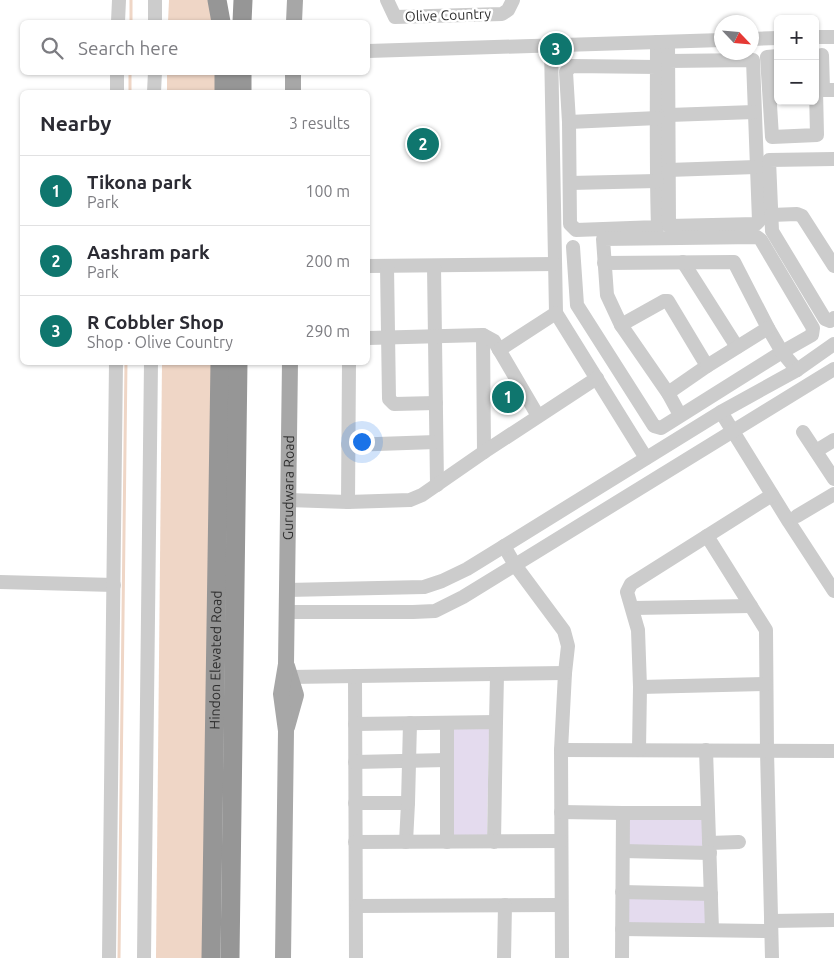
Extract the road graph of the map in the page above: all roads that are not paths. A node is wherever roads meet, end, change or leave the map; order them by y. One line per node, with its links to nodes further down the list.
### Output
1 (119, 0): 9 (street)
2 (155, 0): 10 (street)
3 (217, 0): 11 (highway)
4 (225, 0): 12 (highway)
5 (243, 0): 13 (highway)
6 (295, 0): 14 (main road)
7 (387, 0): 8 (street, Olive Country)
8 (513, 0)
9 (118, 20)
10 (155, 20)
11 (221, 20)
12 (225, 20)
13 (242, 20)
14 (294, 20)
15 (819, 37): 16 (street)
16 (834, 37)
17 (772, 38): 18 (street); 24 (street)
18 (759, 39)
19 (714, 40): 20 (street)
20 (662, 42): 21 (street); 27 (street)
21 (551, 46): 22 (street); 51 (street)
22 (370, 52)
23 (824, 55): 38 (street)
24 (772, 56): 38 (street)
25 (714, 59): 27 (street)
26 (752, 60): 39 (street)
27 (663, 64): 40 (street); 41 (street)
28 (117, 75): 33 (street)
29 (155, 75): 34 (street)
30 (224, 75): 35 (highway)
31 (242, 75): 36 (highway)
32 (293, 75): 37 (main road)
33 (117, 90)
34 (154, 90)
35 (224, 90)
36 (242, 90)
37 (293, 90)
38 (829, 90)
39 (754, 112): 40 (street); 43 (street)
40 (664, 116): 41 (street); 44 (street); 45 (street)
41 (569, 122): 46 (street)
42 (834, 158): 47 (street)
43 (756, 167): 44 (street); 44 (street)
44 (668, 170)
45 (657, 181): 46 (street); 46 (street)
46 (570, 183)
47 (771, 215): 55 (street); 57 (street)
48 (573, 247): 81 (street)
49 (604, 262): 50 (street); 58 (street); 67 (street)
50 (683, 262): 59 (street); 65 (street)
51 (555, 264): 54 (street); 56 (street)
52 (370, 266): 53 (street)
53 (387, 266): 54 (street); 62 (street)
54 (434, 266): 61 (street)
55 (834, 266)
56 (556, 313): 66 (street); 77 (street)
57 (834, 318)
58 (621, 325): 74 (street); 78 (street)
59 (768, 328): 65 (street); 67 (street)
60 (483, 335): 61 (street); 66 (street); 89 (street)
61 (435, 336): 62 (street); 79 (street)
62 (390, 337): 63 (street); 79 (street)
63 (370, 338)
64 (834, 344): 75 (street)
65 (737, 347): 74 (street)
66 (499, 350): 82 (street)
67 (782, 352): 75 (street); 81 (street)
68 (116, 365): 102 (street)
69 (151, 365): 149 (street)
70 (220, 365): 150 (highway, Hindon Elevated Road)
71 (238, 365): 151 (highway, Hindon Elevated Road)
72 (290, 365): 95 (main road, Gurudwara Road)
73 (349, 365): 87 (street)
74 (707, 366): 78 (street)
75 (796, 370): 80 (street)
76 (834, 370): 83 (street)
77 (597, 378): 82 (street); 90 (street)
78 (668, 393): 81 (street)
79 (436, 403): 86 (street)
80 (721, 412): 83 (street); 90 (street)
81 (680, 415)
82 (538, 416): 89 (street)
83 (733, 432): 94 (street); 100 (street)
84 (803, 432): 88 (street)
85 (834, 440): 88 (street)
86 (436, 442): 87 (street); 92 (street)
87 (348, 445): 96 (street)
88 (816, 451): 91 (street)
89 (484, 452): 92 (street)
90 (646, 458): 99 (street)
91 (834, 479)
92 (437, 485): 96 (street)
93 (834, 494): 97 (street)
94 (772, 496): 98 (street); 104 (street)
95 (288, 500): 96 (street); 103 (main road, Gurudwara Road)
96 (348, 502)
97 (798, 516)
98 (707, 536): 105 (street); 106 (street)
99 (504, 546): 100 (street); 103 (street)
100 (515, 565): 107 (street); 109 (street)
101 (0, 582): 102 (street)
102 (114, 586): 148 (street)
103 (287, 590): 107 (main road, Gurudwara Road)
104 (834, 591)
105 (751, 606): 106 (street); 112 (street)
106 (633, 608): 113 (street)
107 (287, 612): 108 (main road, Gurudwara Road)
108 (288, 670): 111 (street); 152 (main road, Gurudwara Road)
109 (565, 672): 110 (street); 118 (street)
110 (498, 675): 111 (street); 114 (street)
111 (356, 676): 117 (street)
112 (766, 684): 113 (street); 121 (street)
113 (640, 687): 119 (street)
114 (496, 722): 116 (street); 135 (street)
115 (410, 723): 116 (street); 117 (street); 123 (street)
116 (447, 723): 124 (street)
117 (355, 724): 125 (street)
118 (561, 750): 119 (street); 128 (street)
119 (639, 750): 120 (street)
120 (706, 750): 121 (street); 130 (street)
121 (767, 750): 122 (street); 145 (street)
122 (834, 751)
123 (409, 760): 124 (street); 125 (street); 127 (street)
124 (447, 760): 134 (street)
125 (355, 762): 126 (street)
126 (355, 803): 127 (street); 132 (street)
127 (408, 803): 133 (street)
128 (561, 812): 129 (street); 131 (street)
129 (623, 813): 130 (street); 138 (street)
130 (708, 813): 137 (street)
131 (561, 841): 135 (street); 142 (street)
132 (355, 842): 133 (street); 143 (street)
133 (406, 842): 134 (street)
134 (447, 842): 135 (street)
135 (494, 842)
136 (739, 842): 137 (street)
137 (710, 848): 138 (street); 140 (street)
138 (623, 851): 139 (street)
139 (622, 892): 140 (street); 146 (street)
140 (711, 894): 147 (street)
141 (505, 904): 142 (street); 143 (street); 154 (street)
142 (561, 905): 155 (street)
143 (357, 906): 153 (street)
144 (834, 920): 145 (street)
145 (771, 926): 147 (street); 157 (street)
146 (622, 929): 147 (street); 156 (street)
147 (712, 930)
148 (109, 958)
149 (144, 958)
150 (211, 958)
151 (230, 958)
152 (283, 958)
153 (356, 958)
154 (504, 958)
155 (562, 958)
156 (622, 958)
157 (772, 958)

